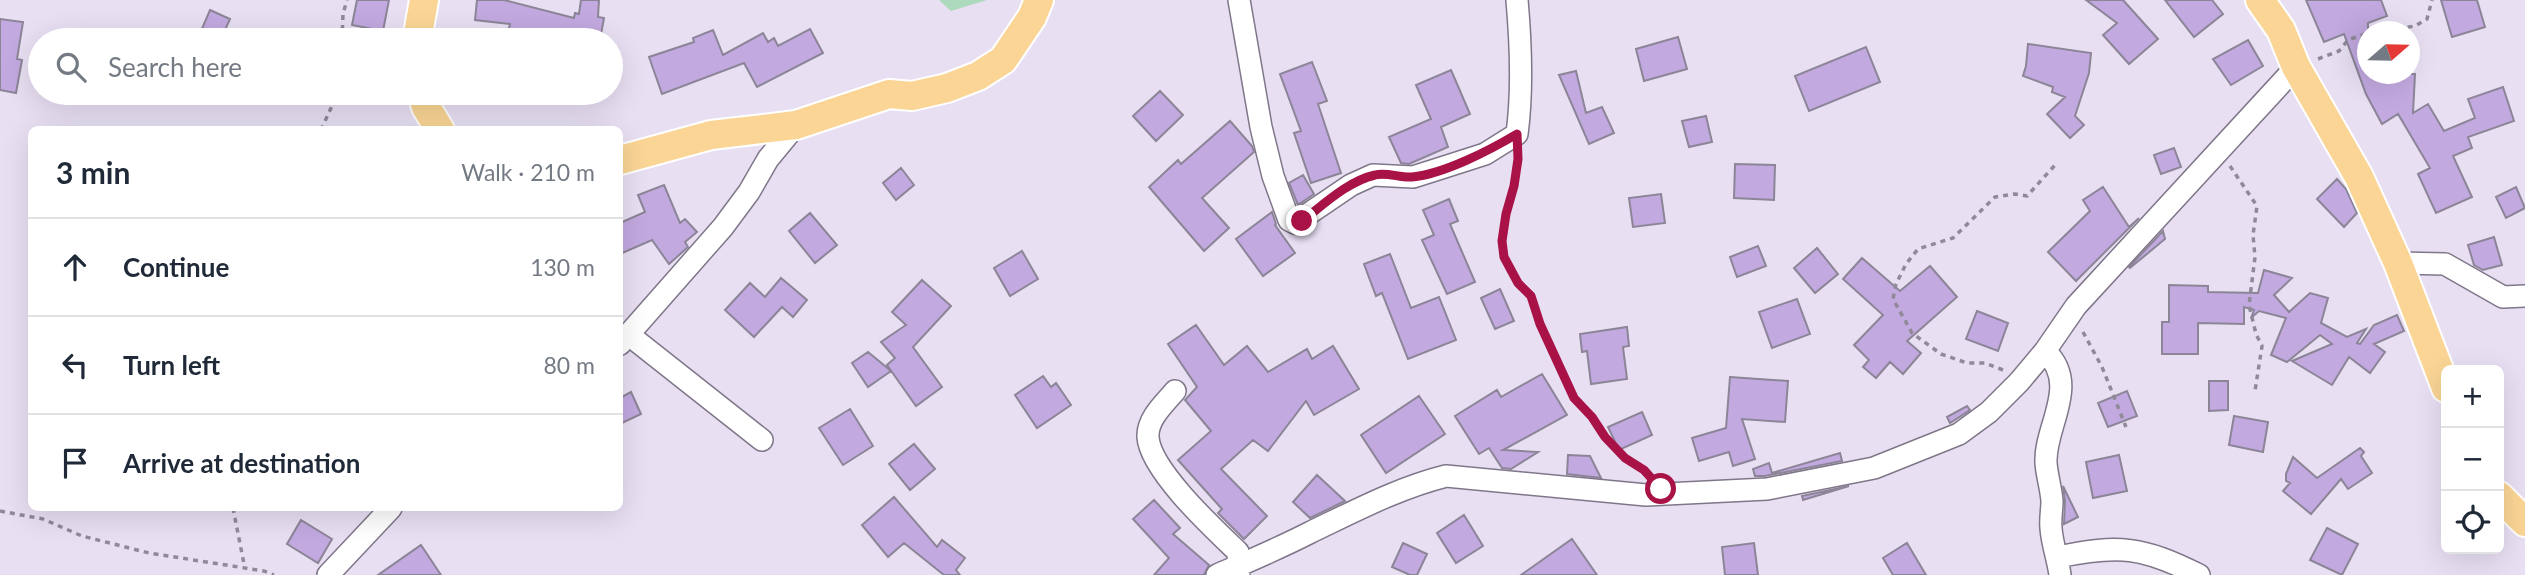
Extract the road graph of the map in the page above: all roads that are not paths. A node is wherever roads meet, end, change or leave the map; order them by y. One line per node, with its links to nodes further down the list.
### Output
1 (424, 0): 6 (main road)
2 (1039, 0): 9 (main road)
3 (1239, 0): 4 (street)
4 (1517, 0)
5 (2260, 0): 7 (main road)
6 (419, 28)
7 (2296, 66): 12 (main road); 15 (street)
8 (425, 105): 10 (main road)
9 (796, 125): 11 (main road); 14 (street)
10 (438, 126)
11 (623, 159)
12 (2398, 263): 13 (street); 16 (main road)
13 (2525, 296)
14 (624, 339): 18 (street)
15 (2045, 352): 22 (street); 23 (street)
16 (2441, 375)
17 (1175, 391): 23 (street)
18 (762, 440)
19 (2504, 501): 21 (main road)
20 (388, 511): 24 (street)
21 (2525, 522)
22 (2059, 566): 26 (street)
23 (1239, 570): 25 (street)
24 (328, 575)
25 (1217, 575)
26 (2199, 575)

